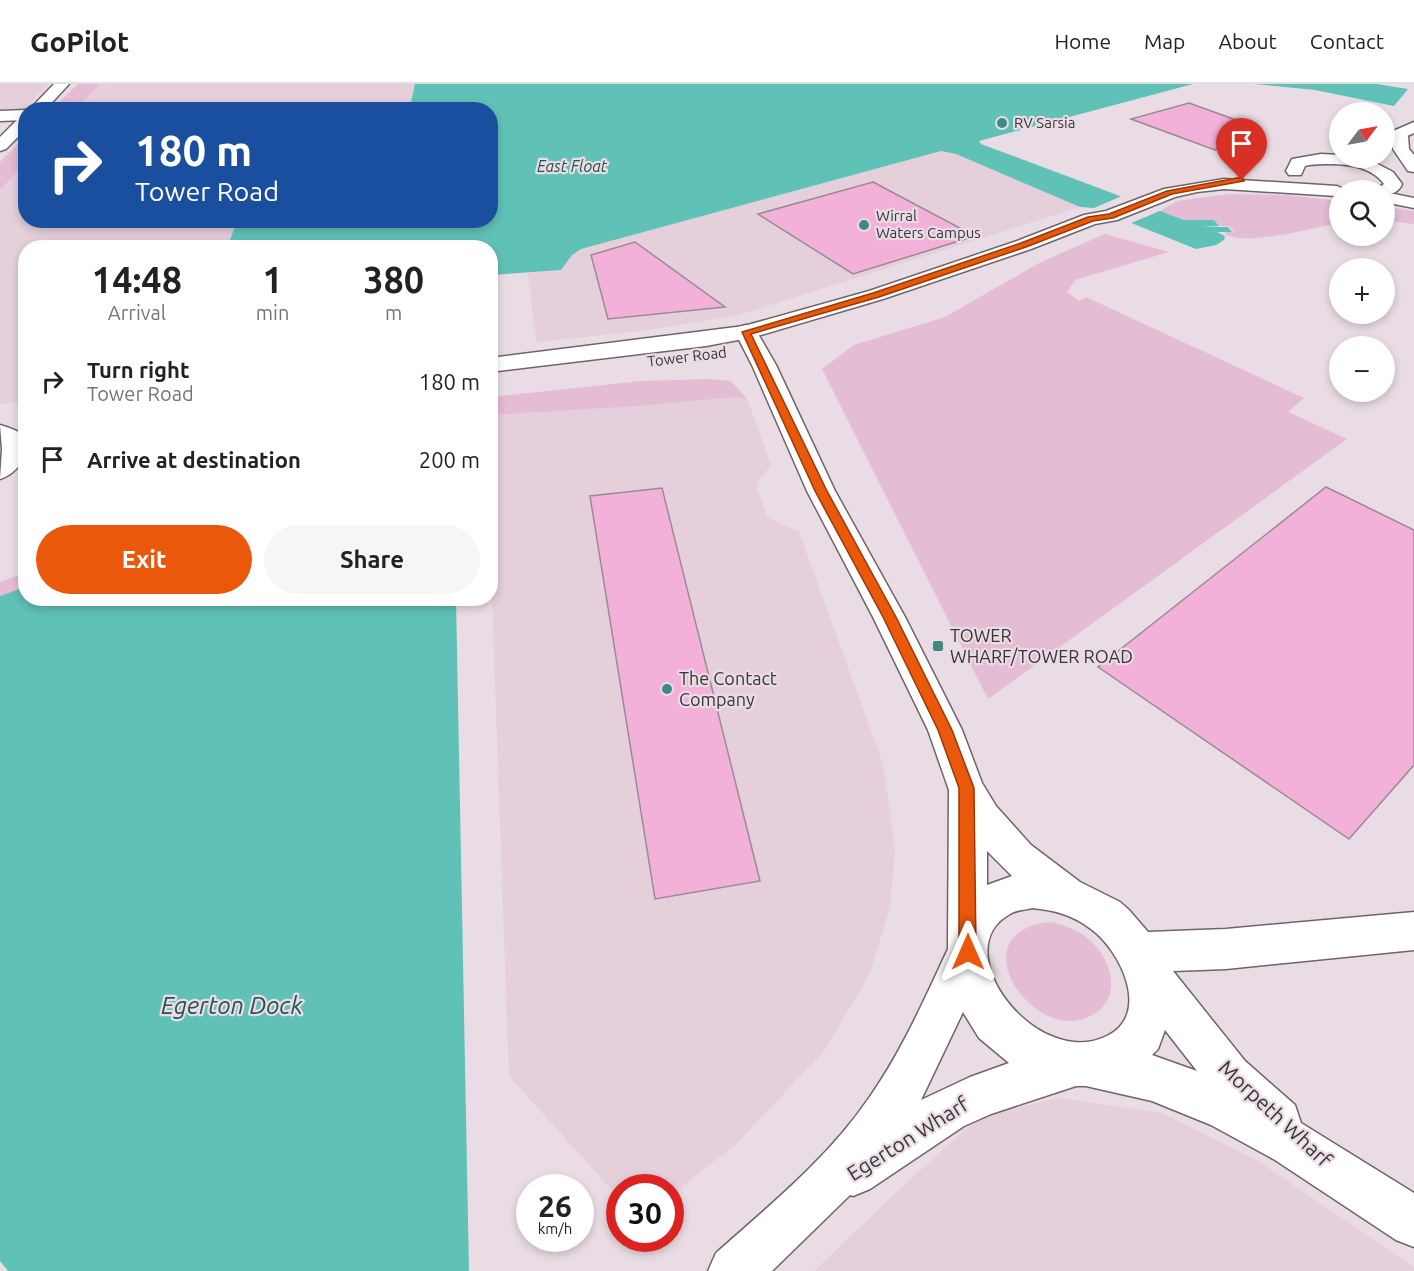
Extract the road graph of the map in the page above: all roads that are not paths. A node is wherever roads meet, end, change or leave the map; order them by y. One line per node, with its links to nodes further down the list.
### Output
1 (62, 84): 2 (main road)
2 (44, 102)
3 (18, 115): 4 (main road)
4 (0, 116)
5 (18, 128): 7 (main road)
6 (1395, 138): 10 (main road)
7 (0, 146)
8 (1329, 157): 9 (main road)
9 (1301, 166): 11 (main road); 13 (main road, Tower Road); 16 (main road)
10 (1414, 167)
11 (1385, 180)
12 (1395, 182): 14 (main road)
13 (1224, 184): 17 (main road, Tower Road); 19 (main road, Tower Road)
14 (1414, 187)
15 (1395, 188): 18 (main road)
16 (1329, 189)
17 (1329, 190)
18 (1414, 203)
19 (750, 340): 20 (main road, Tower Road); 21 (main road, Tower Road); 26 (main road)
20 (498, 364)
21 (498, 376)
22 (18, 425): 23 (main road)
23 (0, 431): 25 (main road)
24 (18, 465): 25 (main road)
25 (0, 471)
26 (966, 788): 27 (main road); 29 (main road)
27 (1065, 894): 29 (main road); 30 (main road)
28 (1414, 931): 30 (main road)
29 (968, 946): 31 (main road); 33 (main road, Egerton Wharf)
30 (1142, 961): 31 (main road); 32 (main road, Morpeth Wharf)
31 (1081, 1064): 32 (main road, Morpeth Wharf); 33 (main road, Egerton Wharf)
32 (1339, 1173): 34 (main road, Morpeth Wharf)
33 (814, 1199): 35 (main road, Egerton Wharf)
34 (1414, 1222)
35 (734, 1271)

